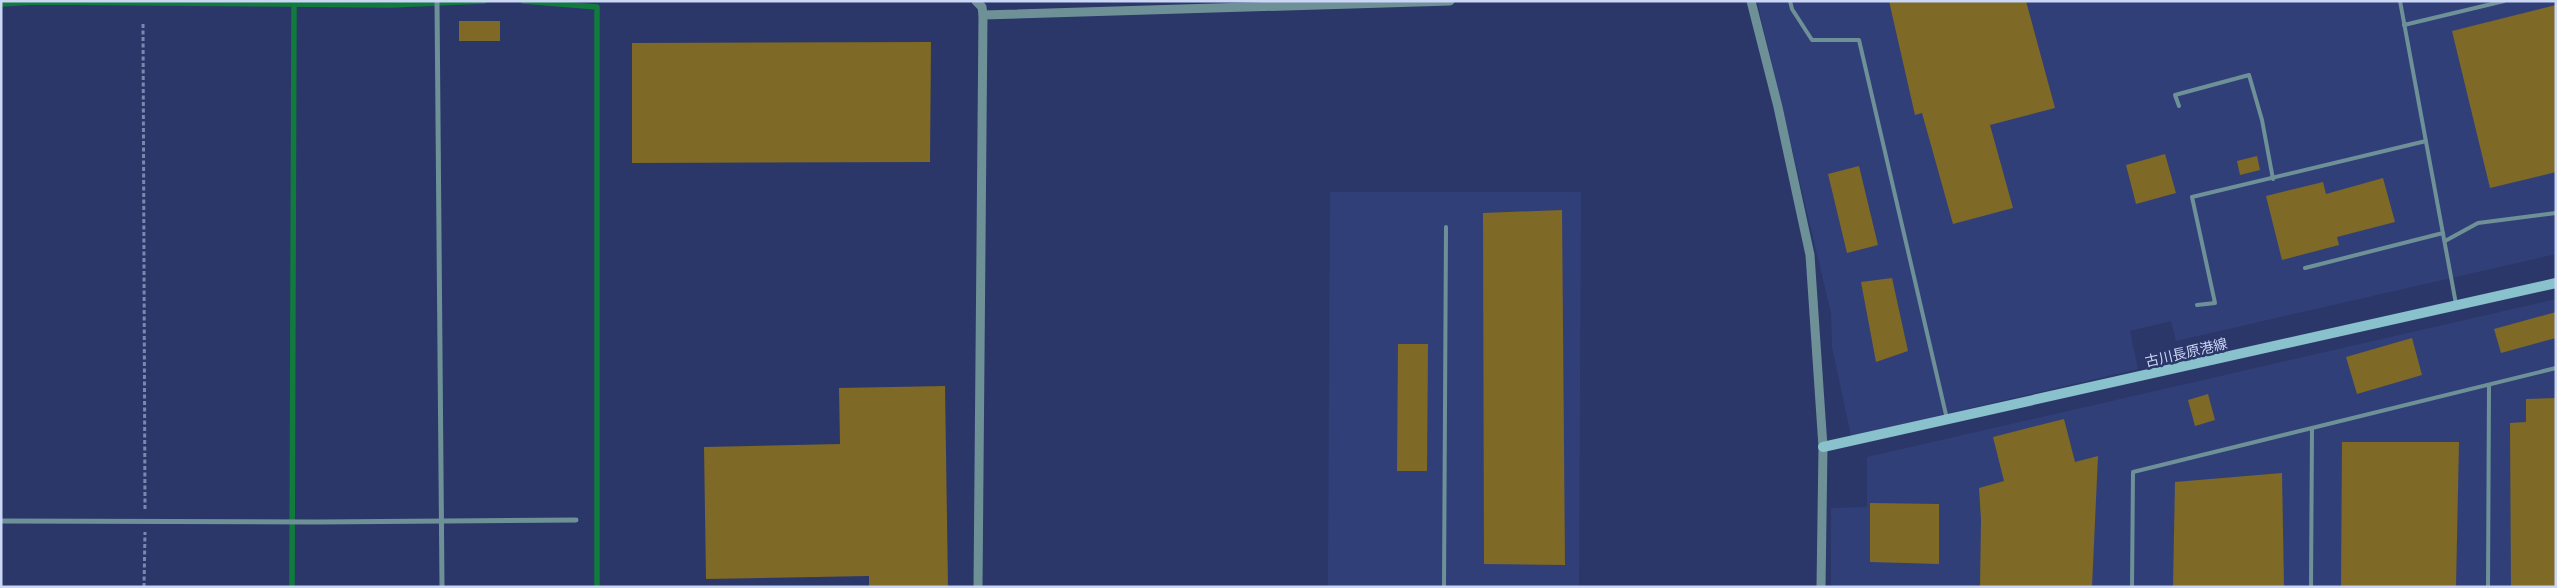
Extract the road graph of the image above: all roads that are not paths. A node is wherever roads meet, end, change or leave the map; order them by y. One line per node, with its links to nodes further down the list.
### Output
1 (437, 1): 26 (street)
2 (976, 1): 8 (street)
3 (1450, 1): 8 (street)
4 (1751, 1): 25 (street)
5 (1790, 1): 23 (lane)
6 (2400, 1): 9 (lane)
7 (2504, 1): 9 (lane)
8 (982, 15): 30 (street)
9 (2404, 26): 11 (lane)
10 (2179, 106): 12 (lane)
11 (2426, 141): 12 (lane); 15 (lane)
12 (2273, 179): 19 (lane)
13 (2556, 213): 16 (lane)
14 (1446, 228): 31 (lane)
15 (2443, 233): 16 (lane); 17 (lane)
16 (2444, 242): 20 (lane)
17 (2305, 268)
18 (2556, 283): 20 (main road, 古川長原港線)
19 (2197, 306)
20 (2456, 306): 23 (main road, 古川長原港線)
21 (2556, 368): 22 (lane)
22 (2489, 385): 24 (lane); 35 (lane)
23 (1947, 419): 25 (main road, 古川長原港線)
24 (2312, 428): 33 (lane); 34 (lane)
25 (1823, 447): 32 (street)
26 (443, 520): 27 (street); 28 (street); 29 (street)
27 (576, 520)
28 (1, 521)
29 (442, 587)
30 (978, 587)
31 (1444, 587)
32 (1820, 587)
33 (2132, 587)
34 (2311, 587)
35 (2488, 587)

